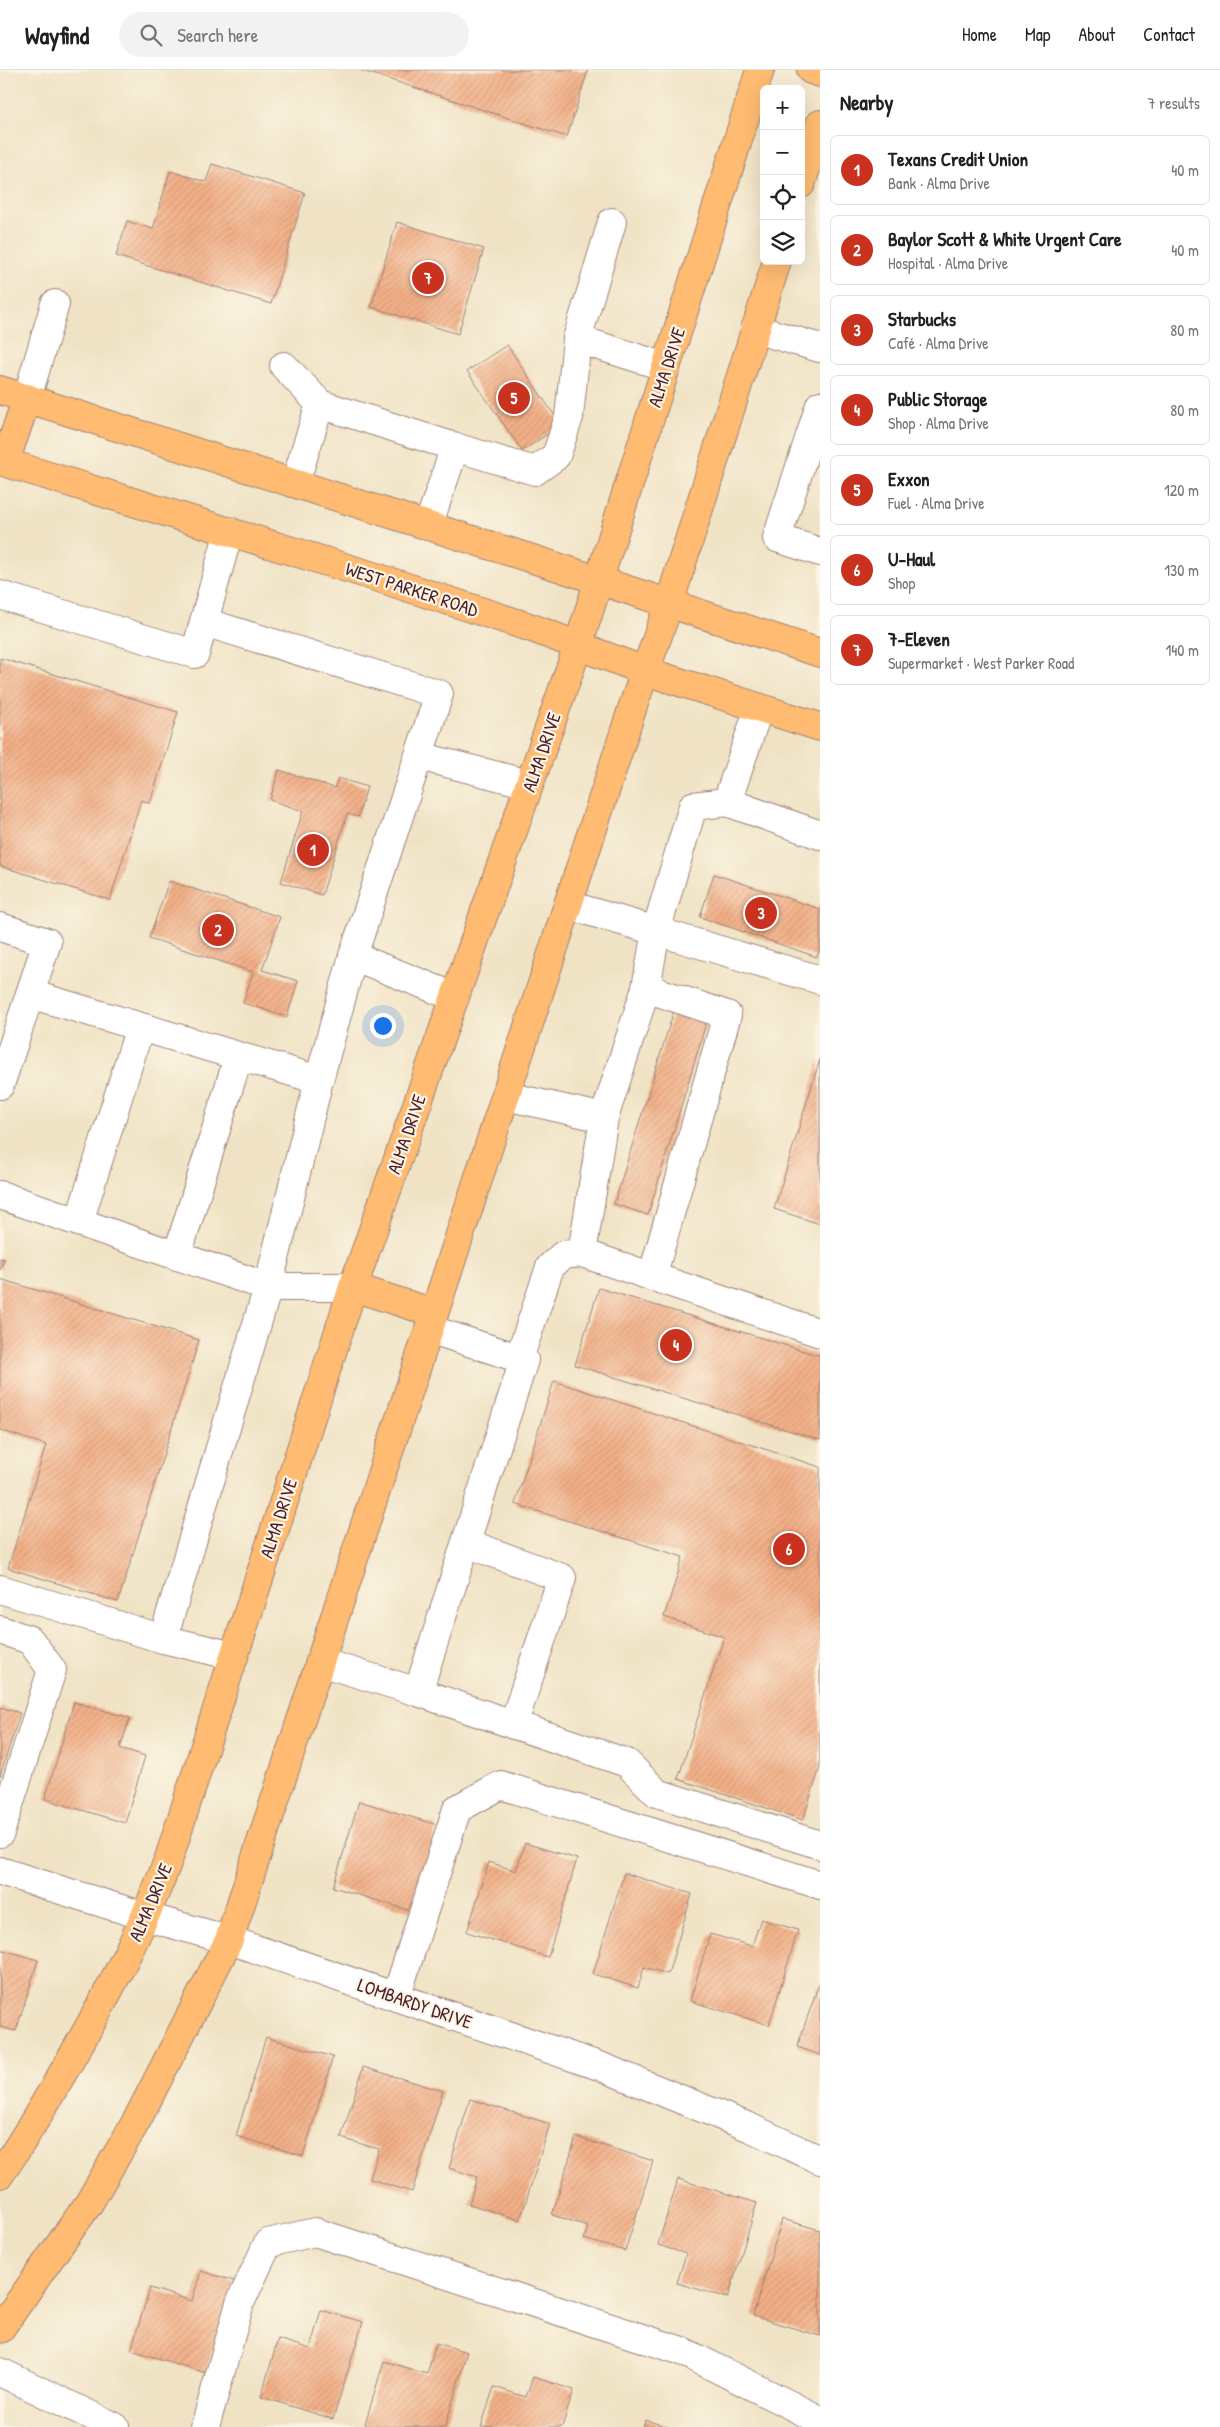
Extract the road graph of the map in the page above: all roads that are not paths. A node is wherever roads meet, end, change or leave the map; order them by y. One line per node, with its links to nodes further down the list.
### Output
1 (760, 70): 13 (main road, ALMA DRIVE)
2 (812, 70): 3 (main road)
3 (820, 73)
4 (820, 124): 5 (main road)
5 (804, 175)
6 (612, 222): 10 (street)
7 (776, 265): 9 (main road)
8 (56, 304): 15 (street)
9 (755, 329): 11 (street); 26 (main road)
10 (577, 339): 13 (street); 18 (street)
11 (820, 348)
12 (284, 366): 16 (street)
13 (666, 367): 24 (main road, ALMA DRIVE)
14 (0, 390): 15 (main road)
15 (27, 398): 19 (main road); 20 (main road)
16 (320, 404): 18 (street); 20 (street)
17 (820, 405): 23 (street)
18 (455, 447): 21 (street)
19 (2, 464): 22 (main road, WEST PARKER ROAD)
20 (295, 484): 21 (main road)
21 (428, 526): 24 (main road)
22 (230, 531): 27 (street); 28 (main road, WEST PARKER ROAD)
23 (820, 552)
24 (598, 580): 26 (main road); 28 (main road, ALMA DRIVE)
25 (0, 595): 27 (street)
26 (668, 604): 29 (main road); 30 (main road)
27 (204, 622): 33 (street)
28 (578, 646): 30 (main road, WEST PARKER ROAD); 34 (main road, ALMA DRIVE)
29 (820, 653)
30 (645, 671): 31 (main road, WEST PARKER ROAD); 37 (main road)
31 (759, 708): 32 (main road, WEST PARKER ROAD); 35 (street)
32 (820, 727)
33 (419, 756): 34 (street); 40 (street)
34 (529, 784): 44 (main road, ALMA DRIVE)
35 (727, 802): 36 (street); 39 (street)
36 (820, 835)
37 (568, 905): 39 (street); 49 (main road)
38 (0, 927): 43 (street)
39 (656, 931): 41 (street); 42 (street)
40 (353, 956): 44 (street); 47 (street)
41 (820, 980)
42 (646, 988): 50 (street); 55 (street)
43 (30, 994): 45 (street); 48 (street)
44 (455, 996): 57 (main road, ALMA DRIVE)
45 (140, 1027): 46 (street); 52 (street)
46 (238, 1058): 47 (street); 54 (street)
47 (319, 1080): 56 (street)
48 (0, 1085)
49 (506, 1096): 50 (street); 58 (main road)
50 (604, 1118): 53 (street)
51 (0, 1195): 52 (street)
52 (79, 1222): 54 (street)
53 (582, 1253): 55 (street); 60 (street)
54 (176, 1256): 56 (street)
55 (652, 1277): 59 (street)
56 (268, 1287): 57 (street); 64 (street)
57 (353, 1287): 58 (main road); 65 (main road, ALMA DRIVE)
58 (431, 1321): 60 (street); 66 (main road)
59 (820, 1333)
60 (519, 1359): 61 (street)
61 (466, 1543): 67 (street); 68 (street)
62 (0, 1589): 64 (street)
63 (0, 1630): 69 (street)
64 (162, 1639): 65 (street)
65 (234, 1656): 73 (main road, ALMA DRIVE)
66 (320, 1662): 67 (street); 74 (main road)
67 (418, 1692): 68 (street)
68 (512, 1725): 70 (street)
69 (0, 1833)
70 (820, 1845)
71 (0, 1871): 73 (street, LOMBARDY DRIVE)
72 (820, 1885): 75 (street)
73 (146, 1917): 74 (street, LOMBARDY DRIVE); 77 (main road, ALMA DRIVE)
74 (229, 1940): 75 (street, LOMBARDY DRIVE); 78 (main road)
75 (396, 1997): 76 (street, LOMBARDY DRIVE)
76 (820, 2160)
77 (0, 2174)
78 (0, 2329)
79 (0, 2372): 81 (street)
80 (820, 2420): 82 (street)
81 (115, 2427)
82 (205, 2427)

